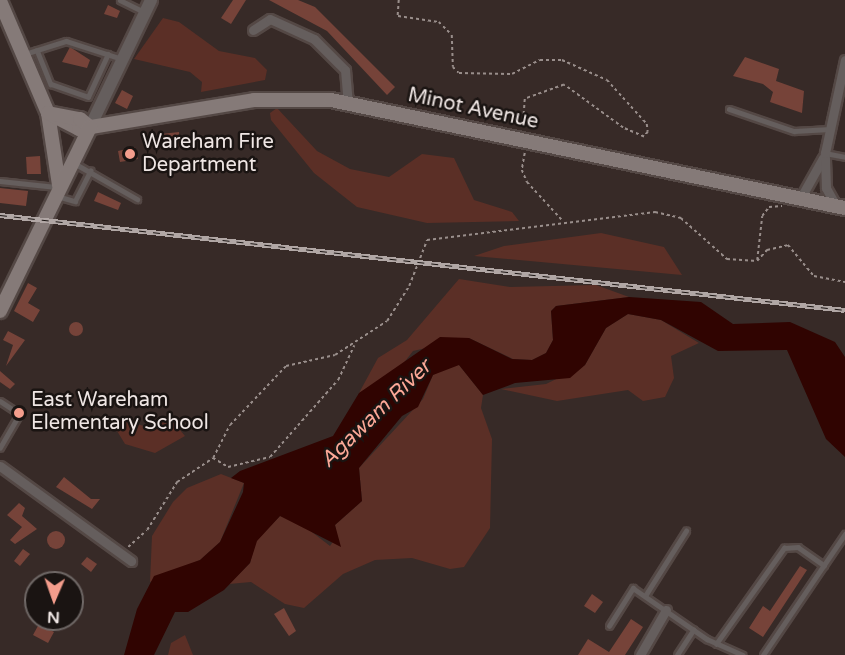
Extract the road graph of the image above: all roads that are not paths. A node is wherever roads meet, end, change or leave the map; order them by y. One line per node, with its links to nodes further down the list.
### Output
1 (120, 0): 4 (lane)
2 (151, 0): 4 (street)
3 (0, 1): 6 (main road)
4 (145, 12): 8 (street)
5 (253, 30): 10 (street)
6 (30, 52): 7 (lane); 7 (lane); 12 (main road)
7 (108, 54): 8 (lane)
8 (122, 59): 13 (street)
9 (845, 60): 14 (street)
10 (348, 103): 13 (main road, Minot Avenue); 21 (main road, Minot Avenue)
11 (729, 110): 14 (lane)
12 (48, 113): 13 (main road); 20 (main road)
13 (90, 127): 17 (main road)
14 (830, 129): 15 (street)
15 (825, 153): 16 (lane); 21 (street); 23 (street)
16 (845, 157)
17 (71, 161): 18 (lane); 20 (main road)
18 (90, 171): 20 (lane); 22 (lane)
19 (0, 181): 20 (lane)
20 (57, 191): 24 (main road)
21 (799, 198): 23 (main road, Minot Avenue)
22 (137, 199)
23 (840, 207)
24 (0, 311)
25 (0, 401): 26 (lane)
26 (0, 448)
27 (0, 466): 30 (street)
28 (686, 531): 32 (lane)
29 (845, 534): 31 (lane)
30 (131, 561)
31 (824, 565): 36 (lane); 40 (lane)
32 (645, 596): 33 (lane); 34 (lane)
33 (666, 610): 35 (lane); 37 (street)
34 (609, 626)
35 (693, 630): 36 (lane); 38 (lane)
36 (716, 644): 39 (lane)
37 (639, 655)
38 (676, 655)
39 (743, 655)
40 (763, 655)

